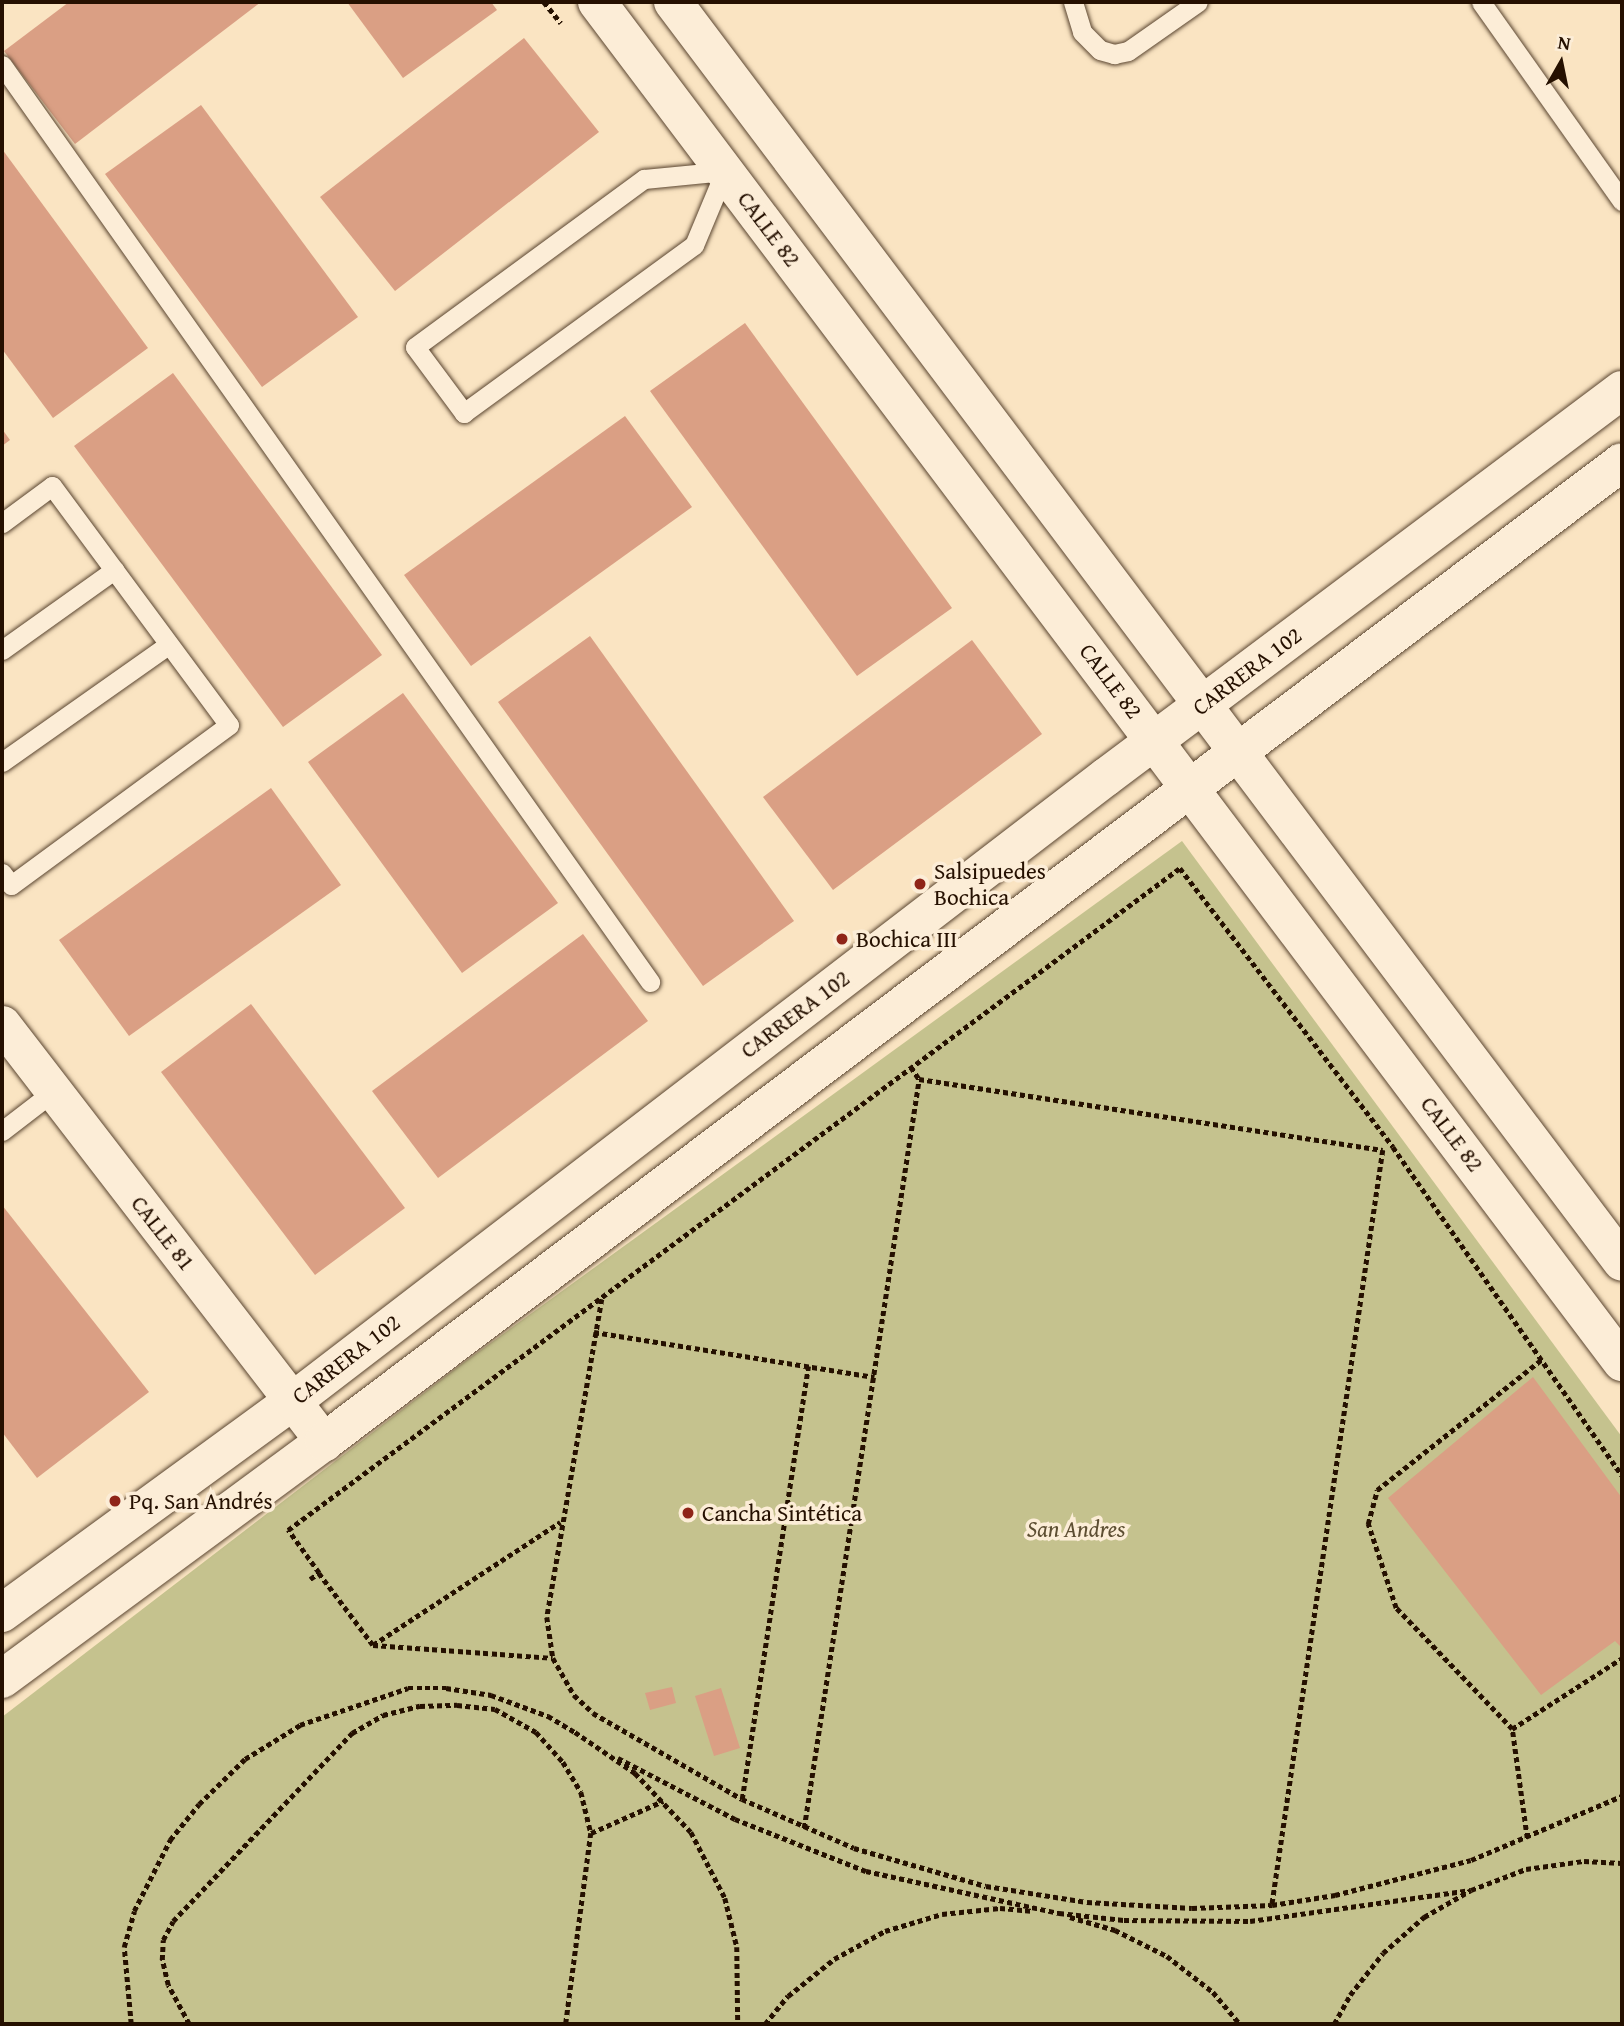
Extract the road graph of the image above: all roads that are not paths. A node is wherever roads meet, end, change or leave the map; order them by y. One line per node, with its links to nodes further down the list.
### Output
1 (597, 2): 8 (street, CALLE 82)
2 (673, 2): 7 (street)
3 (1073, 2): 4 (lane)
4 (1198, 2)
5 (1481, 2): 9 (lane)
6 (2, 65): 22 (lane)
7 (777, 139): 8 (street); 16 (street)
8 (725, 171): 8 (lane); 17 (street, CALLE 82)
9 (1622, 201)
10 (1622, 390): 16 (street, CARRERA 102)
11 (1622, 462): 18 (street)
12 (2, 523): 13 (lane)
13 (114, 570): 14 (lane); 15 (lane)
14 (169, 644): 19 (lane); 21 (lane)
15 (2, 650)
16 (1203, 705): 17 (street, CARRERA 102); 18 (street)
17 (1156, 739): 20 (street, CALLE 82); 28 (street, CARRERA 102)
18 (1239, 753): 20 (street); 26 (street)
19 (2, 762)
20 (1193, 788): 27 (street, CALLE 82); 29 (street)
21 (2, 873)
22 (650, 982)
23 (2, 1024): 24 (street, CALLE 81)
24 (54, 1091): 25 (lane); 28 (street, CALLE 81)
25 (2, 1131)
26 (1622, 1262)
27 (1622, 1362)
28 (293, 1401): 29 (street, CALLE 81); 30 (street, CARRERA 102)
29 (324, 1442): 31 (street)
30 (2, 1613)
31 (2, 1679)

